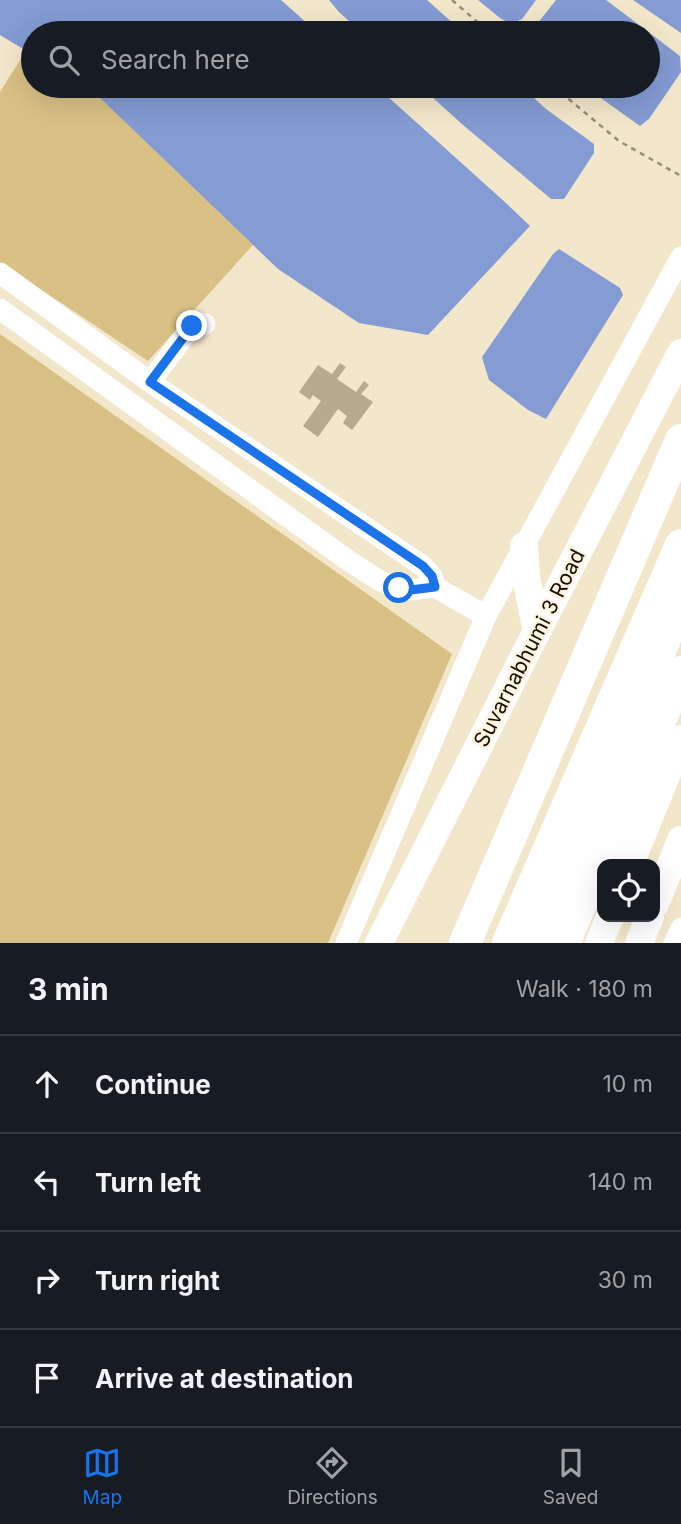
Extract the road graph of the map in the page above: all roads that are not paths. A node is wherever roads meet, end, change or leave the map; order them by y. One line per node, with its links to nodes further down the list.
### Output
1 (681, 257): 9 (street)
2 (0, 273): 6 (street)
3 (0, 309): 10 (street)
4 (205, 324): 6 (street)
5 (681, 353): 13 (main road, Suvarnabhumi 3 Road)
6 (150, 382): 10 (street)
7 (681, 440): 23 (highway)
8 (681, 544): 24 (highway)
9 (524, 546): 12 (street); 13 (main road)
10 (435, 587): 12 (street)
11 (681, 599): 25 (highway)
12 (486, 616): 21 (street)
13 (537, 632): 22 (main road, Suvarnabhumi 3 Road)
14 (681, 673): 26 (highway)
15 (681, 739): 17 (main road)
16 (681, 840): 18 (main road)
17 (632, 859)
18 (660, 892)
19 (648, 922): 27 (main road)
20 (681, 928): 28 (street)
21 (346, 943)
22 (381, 943)
23 (465, 943)
24 (508, 943)
25 (534, 943)
26 (564, 943)
27 (639, 943)
28 (674, 943)

